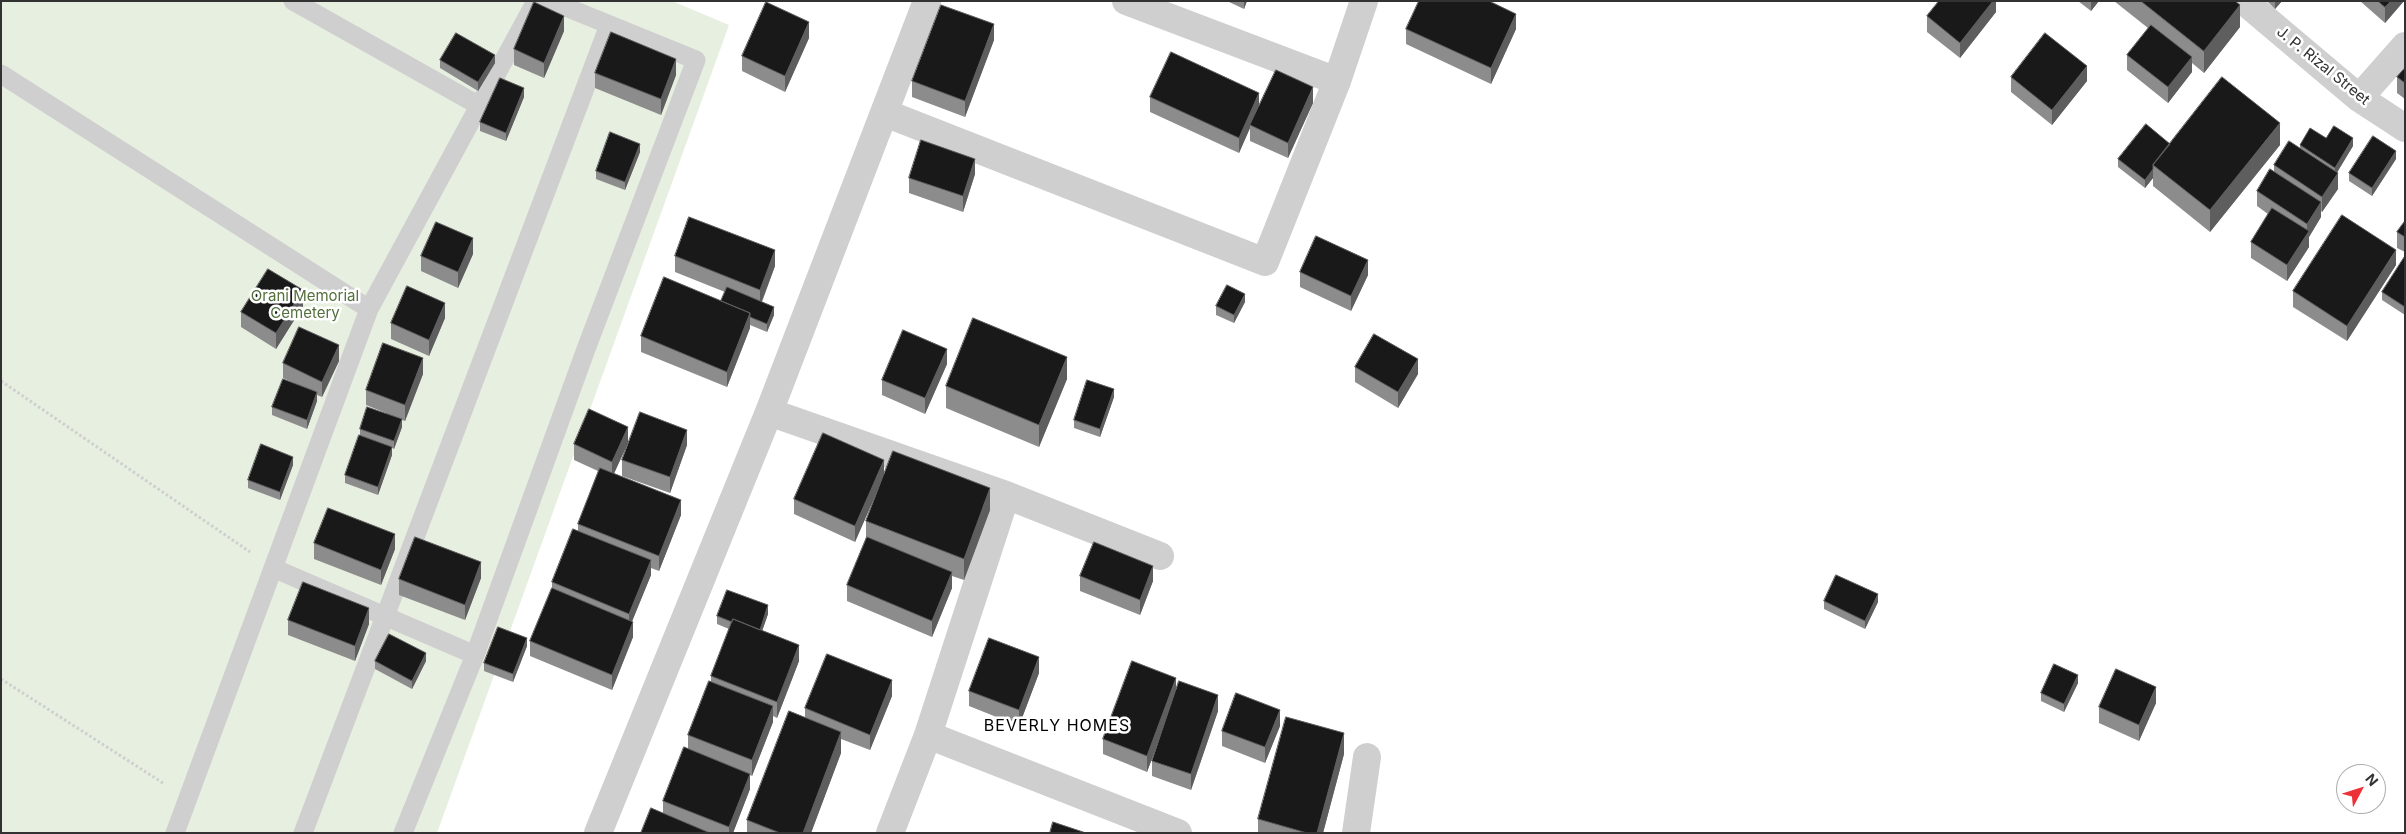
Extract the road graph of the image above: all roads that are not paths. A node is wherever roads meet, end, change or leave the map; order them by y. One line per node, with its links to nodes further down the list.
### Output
1 (293, 1): 14 (lane)
2 (536, 1): 14 (lane)
3 (551, 1): 9 (lane)
4 (927, 1): 15 (street)
5 (1126, 1): 8 (street)
6 (1364, 1): 12 (street)
7 (2244, 1): 13 (street, J. P. Rizal Street)
8 (1159, 7): 12 (street)
9 (610, 25): 22 (lane); 23 (lane)
10 (2405, 46): 13 (street)
11 (1, 74): 17 (lane)
12 (1336, 81): 15 (street)
13 (2359, 98): 16 (street, J. P. Rizal Street)
14 (478, 105): 17 (lane)
15 (885, 113): 18 (street)
16 (2405, 128)
17 (369, 308): 21 (lane)
18 (769, 412): 19 (street); 29 (street)
19 (1006, 495): 20 (street); 24 (street)
20 (1160, 556)
21 (273, 568): 22 (lane); 26 (lane)
22 (386, 615): 23 (lane); 27 (lane)
23 (475, 655): 28 (lane)
24 (928, 735): 30 (street); 31 (street)
25 (1367, 757): 32 (street)
26 (175, 833)
27 (303, 833)
28 (403, 833)
29 (598, 833)
30 (890, 833)
31 (1178, 833)
32 (1356, 833)

